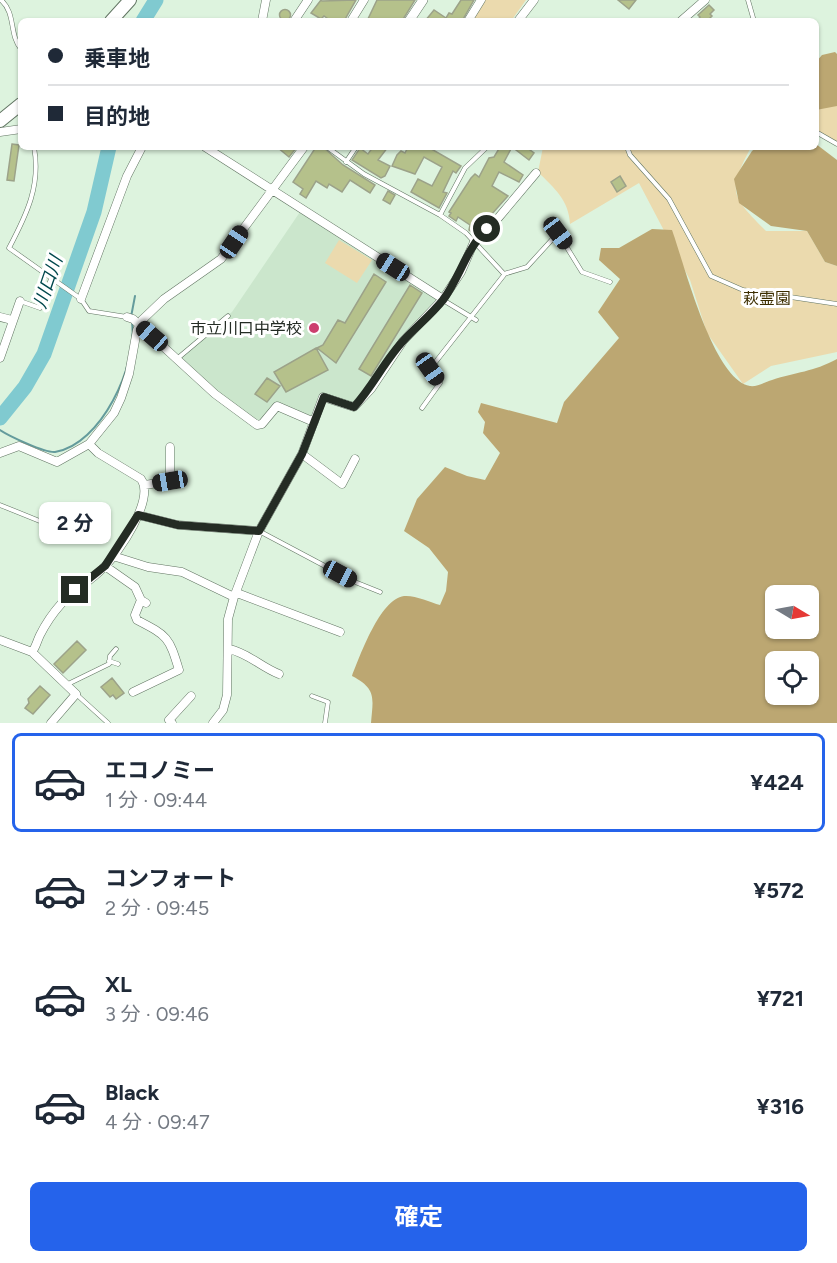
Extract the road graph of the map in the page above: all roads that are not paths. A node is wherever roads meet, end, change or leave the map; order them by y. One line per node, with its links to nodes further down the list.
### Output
1 (1, 0): 20 (lane)
2 (130, 0): 11 (main road)
3 (266, 0): 12 (street)
4 (308, 0): 13 (street)
5 (364, 0): 14 (street)
6 (423, 0): 15 (street)
7 (482, 0): 16 (street)
8 (534, 0): 17 (street)
9 (705, 0): 18 (street)
10 (748, 0): 19 (lane)
11 (120, 16)
12 (263, 18)
13 (296, 18)
14 (353, 18)
15 (412, 18)
16 (470, 18)
17 (520, 18)
18 (684, 18)
19 (753, 18)
20 (18, 45)
21 (18, 107): 22 (main road)
22 (0, 122)
23 (18, 129): 24 (street)
24 (0, 132)
25 (819, 134): 26 (lane)
26 (837, 144)
27 (34, 150): 41 (lane)
28 (140, 150): 43 (street)
29 (210, 150): 37 (street)
30 (302, 150): 37 (street)
31 (331, 150): 35 (lane)
32 (354, 150): 35 (lane)
33 (484, 150): 38 (lane)
34 (628, 150): 46 (lane)
35 (346, 162): 38 (lane)
36 (536, 173): 39 (street)
37 (270, 189): 44 (street); 51 (street)
38 (440, 215): 39 (lane)
39 (474, 242): 40 (lane); 44 (street)
40 (504, 274): 42 (lane); 49 (lane)
41 (51, 279): 43 (lane); 45 (lane)
42 (610, 282)
43 (79, 298): 51 (lane)
44 (443, 299): 49 (lane); 56 (street)
45 (20, 301): 50 (street)
46 (837, 304)
47 (0, 316): 50 (street)
48 (228, 316): 54 (lane)
49 (470, 316): 52 (lane); 55 (lane)
50 (12, 320): 53 (street)
51 (133, 320): 54 (street); 57 (street)
52 (476, 320)
53 (0, 358)
54 (178, 359): 56 (street)
55 (422, 408)
56 (314, 422): 60 (street)
57 (89, 444): 59 (street); 62 (street)
58 (170, 447): 62 (street)
59 (0, 453)
60 (302, 454): 61 (street); 66 (street)
61 (355, 459)
62 (145, 485): 64 (street)
63 (0, 505): 65 (lane)
64 (138, 515): 66 (street); 67 (street)
65 (52, 526)
66 (259, 531): 69 (lane); 70 (street)
67 (113, 556): 68 (street); 70 (street)
68 (105, 566): 75 (street); 80 (street)
69 (380, 592)
70 (235, 595): 71 (street); 74 (street)
71 (340, 632)
72 (0, 640): 75 (street)
73 (116, 649): 76 (lane)
74 (229, 650): 78 (street); 87 (street)
75 (32, 652): 79 (street)
76 (109, 661): 77 (lane); 79 (lane)
77 (118, 664)
78 (279, 674)
79 (66, 685): 81 (street)
80 (133, 692)
81 (76, 694): 84 (street); 85 (lane)
82 (190, 696): 86 (street)
83 (312, 696): 88 (lane)
84 (51, 723)
85 (108, 723)
86 (172, 723)
87 (213, 723)
88 (325, 723)

